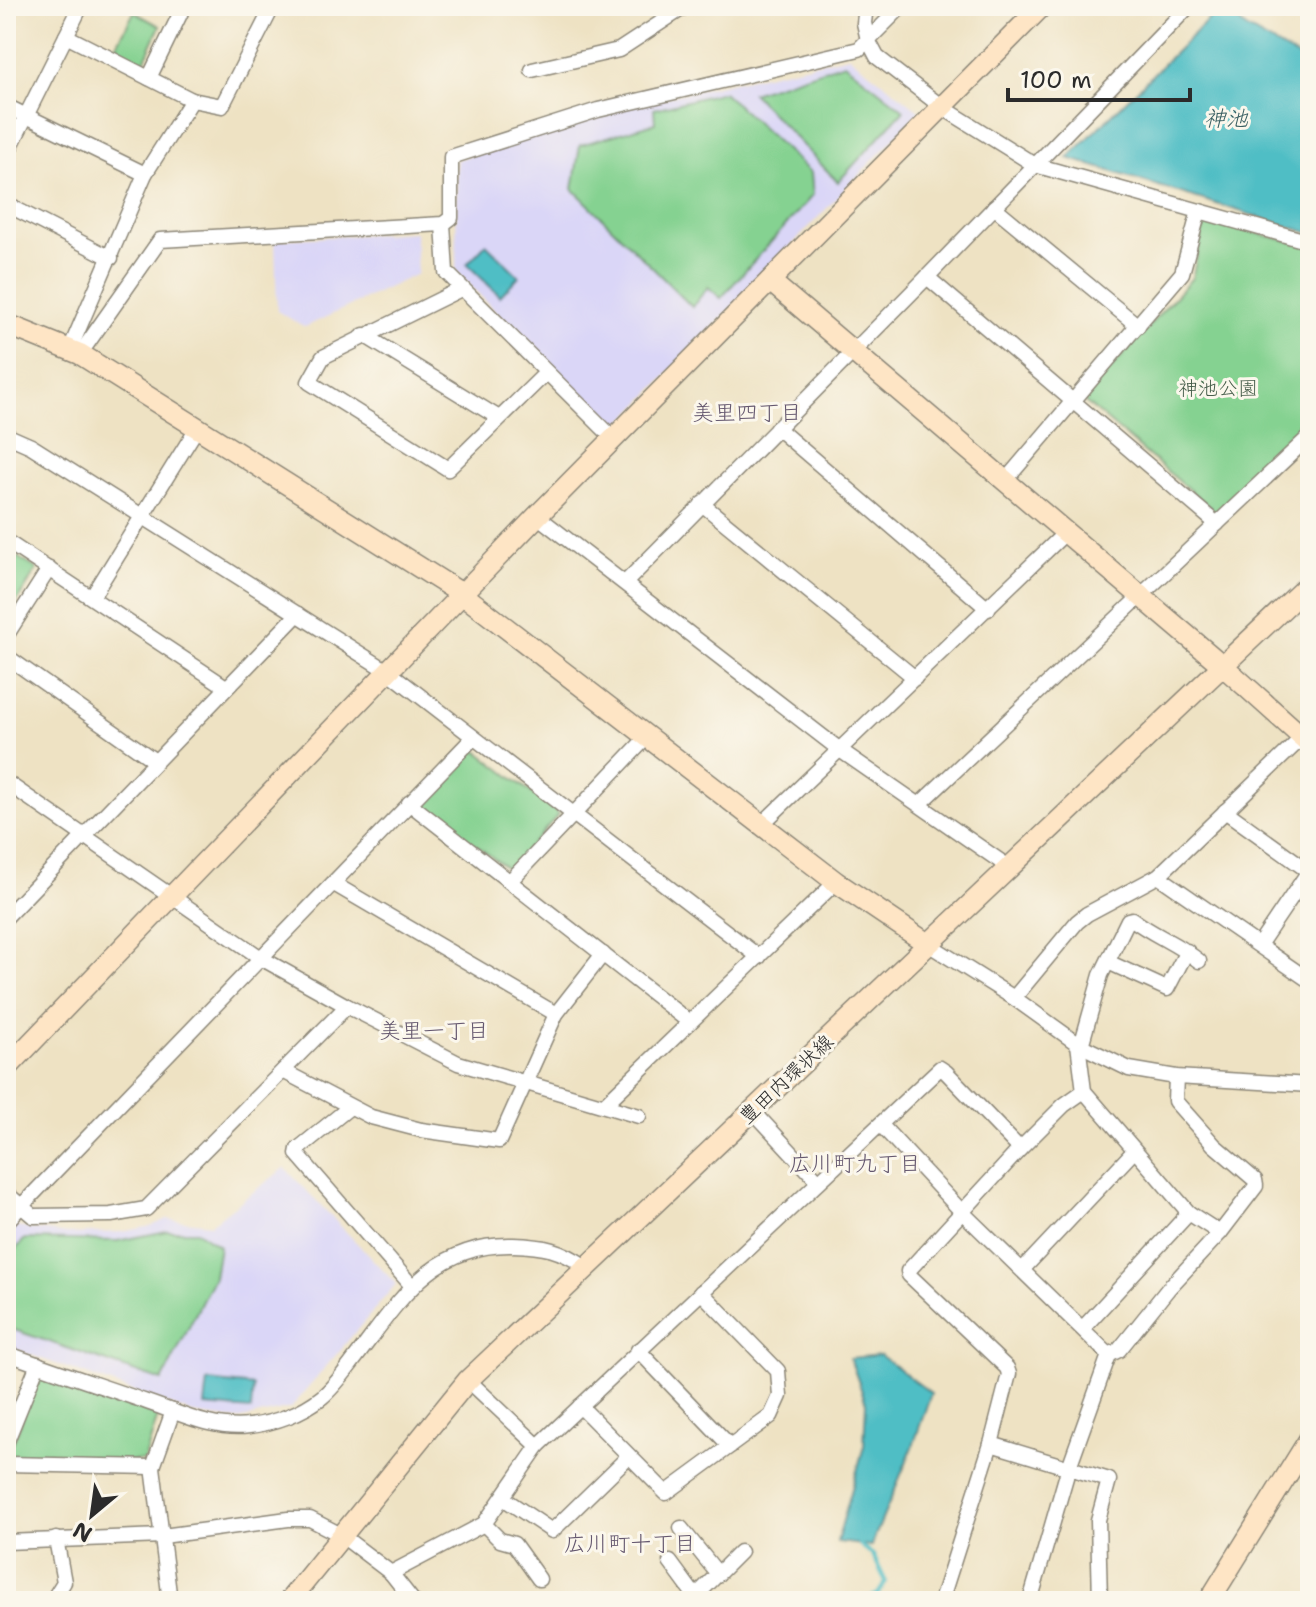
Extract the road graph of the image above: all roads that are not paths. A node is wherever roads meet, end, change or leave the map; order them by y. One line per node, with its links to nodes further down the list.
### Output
1 (81, 6): 9 (street)
2 (184, 6): 12 (street)
3 (273, 6): 13 (street)
4 (686, 6): 11 (street)
5 (866, 6): 10 (street)
6 (902, 6): 10 (street)
7 (1042, 6): 15 (street)
8 (1185, 7): 18 (street)
9 (66, 36): 12 (street); 16 (street)
10 (868, 40): 15 (street); 23 (street)
11 (532, 70)
12 (149, 78): 13 (street)
13 (192, 100): 19 (street)
14 (6, 106): 16 (street)
15 (942, 107): 18 (street); 27 (street)
16 (26, 115): 17 (street); 19 (street)
17 (6, 156)
18 (1035, 165): 21 (street); 22 (street)
19 (145, 174): 25 (street)
20 (6, 204): 25 (street)
21 (994, 207): 26 (street); 30 (street)
22 (1199, 211): 24 (street); 30 (street)
23 (443, 224): 28 (street); 32 (street)
24 (1310, 242)
25 (111, 258): 32 (street)
26 (927, 277): 33 (street); 35 (street)
27 (770, 281): 33 (street); 41 (street)
28 (461, 289): 31 (street); 34 (street)
29 (6, 324): 32 (street)
30 (1138, 326): 35 (street)
31 (364, 335): 36 (street); 36 (street)
32 (75, 351): 37 (street)
33 (851, 352): 38 (street); 42 (street)
34 (546, 373): 36 (street); 41 (street)
35 (1074, 400): 42 (street); 46 (street)
36 (499, 418)
37 (197, 428): 44 (street); 52 (street)
38 (777, 428): 43 (street); 55 (street)
39 (6, 435): 44 (street)
40 (1310, 436): 46 (street)
41 (614, 439): 45 (street)
42 (1005, 481): 47 (street)
43 (702, 504): 50 (street); 61 (street)
44 (143, 516): 53 (street); 56 (street)
45 (537, 516): 50 (street); 52 (street)
46 (1217, 524): 54 (street)
47 (1065, 533): 54 (street); 55 (street)
48 (6, 541): 49 (street)
49 (49, 569): 53 (street); 57 (street)
50 (625, 583): 66 (street)
51 (1310, 583): 59 (street, 豊田内環状線)
52 (462, 594): 60 (street); 63 (street)
53 (92, 597): 62 (street)
54 (1140, 597): 59 (street); 70 (street)
55 (988, 609): 61 (street)
56 (298, 614): 60 (street); 62 (street)
57 (6, 636)
58 (6, 656): 67 (street)
59 (1223, 666): 64 (street); 75 (street, 豊田内環状線)
60 (389, 672): 65 (street); 81 (street)
61 (915, 678): 66 (street)
62 (226, 687): 67 (street)
63 (647, 737): 72 (street); 73 (street)
64 (1307, 737): 71 (street)
65 (473, 738): 69 (street); 72 (street)
66 (840, 750): 70 (street); 73 (street)
67 (155, 761): 74 (street)
68 (6, 782): 74 (street)
69 (409, 803): 78 (street); 80 (street)
70 (920, 804): 75 (street)
71 (1225, 811): 76 (street); 77 (street)
72 (575, 815): 78 (street); 86 (street)
73 (762, 824): 79 (street)
74 (85, 837): 81 (street); 82 (street)
75 (1010, 868): 83 (street, 豊田内環状線)
76 (1310, 872): 84 (street)
77 (1158, 876): 84 (street); 90 (street)
78 (510, 881): 85 (street)
79 (836, 882): 83 (street); 86 (street)
80 (334, 884): 87 (street); 92 (street)
81 (172, 898): 87 (street); 95 (street)
82 (8, 911)
83 (928, 944): 90 (street); 103 (street, 豊田内環状線)
84 (1259, 945): 89 (street)
85 (603, 954): 92 (street); 93 (street)
86 (759, 957): 93 (street)
87 (261, 958): 91 (street); 110 (street)
88 (1108, 962): 88 (street); 94 (street)
89 (1310, 981)
90 (1014, 998): 94 (street)
91 (347, 1006): 96 (street); 98 (street)
92 (556, 1014): 98 (street)
93 (688, 1021): 101 (street)
94 (1080, 1045): 97 (street); 100 (street)
95 (6, 1069)
96 (283, 1071): 102 (street); 110 (street)
97 (1176, 1077): 99 (street); 114 (street)
98 (526, 1082): 101 (street); 102 (street)
99 (1310, 1085)
100 (1084, 1091): 106 (street); 107 (street)
101 (604, 1105): 104 (street)
102 (350, 1107): 117 (street)
103 (752, 1110): 108 (street); 115 (street, 豊田内環状線)
104 (639, 1116)
105 (881, 1125): 106 (street); 108 (street); 111 (street)
106 (1020, 1149): 111 (street)
107 (1134, 1151): 112 (street); 116 (street)
108 (818, 1181): 118 (street)
109 (6, 1193): 110 (street)
110 (21, 1205): 113 (street)
111 (962, 1212): 116 (street); 128 (street)
112 (1189, 1213): 114 (street); 119 (street)
113 (6, 1222)
114 (1220, 1233): 122 (street)
115 (586, 1267): 117 (street); 124 (street, 豊田内環状線)
116 (1023, 1269): 119 (street)
117 (412, 1286): 126 (street)
118 (701, 1292): 120 (street); 130 (street)
119 (1083, 1328): 122 (street)
120 (638, 1350): 125 (street); 130 (street)
121 (6, 1353): 123 (street)
122 (1109, 1355): 135 (street)
123 (38, 1364): 126 (street); 127 (street)
124 (468, 1380): 129 (street); 139 (street, 豊田内環状線)
125 (580, 1406): 129 (street); 132 (street)
126 (173, 1411): 134 (street)
127 (6, 1443)
128 (991, 1444): 135 (street); 153 (street)
129 (538, 1446): 136 (street)
130 (730, 1446): 132 (street)
131 (1306, 1453): 156 (street)
132 (628, 1457): 136 (street)
133 (6, 1464): 134 (street)
134 (153, 1467): 140 (street)
135 (1069, 1467): 154 (street); 155 (street)
136 (503, 1498): 137 (street)
137 (484, 1524): 145 (street); 147 (street)
138 (681, 1528): 146 (street)
139 (341, 1535): 140 (street); 145 (street); 151 (street, 豊田内環状線)
140 (163, 1536): 141 (street); 150 (street)
141 (56, 1539): 142 (street); 149 (street)
142 (6, 1542)
143 (740, 1552): 146 (street)
144 (670, 1562): 148 (street)
145 (391, 1573): 152 (street)
146 (718, 1574): 148 (street)
147 (539, 1579)
148 (693, 1599)
149 (52, 1601)
150 (170, 1601)
151 (289, 1601)
152 (413, 1601)
153 (941, 1601)
154 (1030, 1601)
155 (1100, 1601)
156 (1209, 1601)

